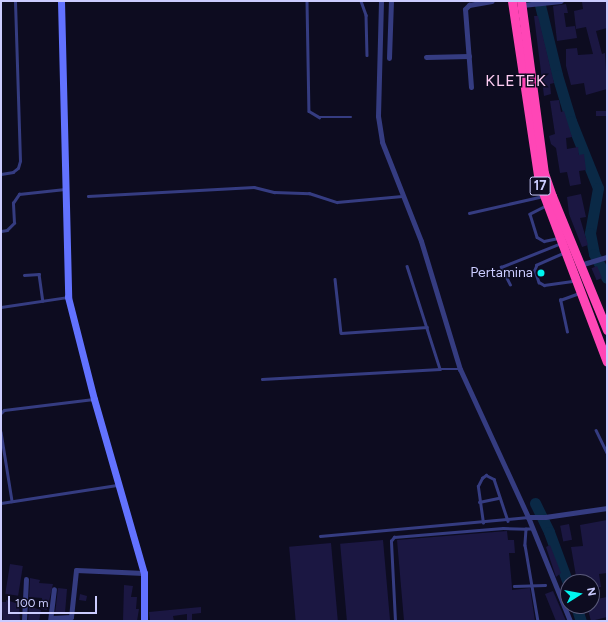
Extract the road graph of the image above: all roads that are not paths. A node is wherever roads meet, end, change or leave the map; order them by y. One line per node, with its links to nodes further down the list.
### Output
1 (15, 1): 18 (lane)
2 (61, 1): 19 (street)
3 (307, 1): 17 (lane)
4 (361, 1): 12 (lane)
5 (381, 1): 11 (street)
6 (391, 1): 11 (street)
7 (492, 1): 13 (street)
8 (512, 1): 22 (highway, 17)
9 (558, 1): 10 (street)
10 (522, 3): 29 (highway, 17)
11 (386, 41): 15 (street); 20 (street)
12 (367, 55)
13 (470, 56): 14 (street); 16 (street)
14 (426, 57)
15 (389, 58)
16 (471, 87)
17 (351, 117)
18 (1, 174)
19 (66, 189): 25 (lane); 36 (street)
20 (404, 195): 21 (lane); 43 (street)
21 (88, 196)
22 (543, 196): 23 (highway, 17); 24 (lane)
23 (546, 206): 26 (highway, 17); 26 (lane)
24 (469, 213)
25 (1, 231)
26 (560, 241): 27 (highway, 17); 34 (lane)
27 (564, 253): 33 (highway, 17); 33 (lane)
28 (607, 257): 29 (street)
29 (584, 264): 40 (highway, 17)
30 (407, 266): 39 (lane)
31 (24, 275): 37 (lane)
32 (335, 280): 39 (lane)
33 (575, 281): 35 (highway, 17)
34 (510, 286)
35 (580, 293): 41 (lane); 42 (highway, 17)
36 (68, 297): 37 (lane); 46 (street)
37 (43, 301): 38 (lane)
38 (1, 307)
39 (427, 326): 44 (lane)
40 (607, 330)
41 (567, 332)
42 (606, 354)
43 (460, 368): 44 (lane); 57 (street)
44 (440, 369): 45 (lane)
45 (262, 379)
46 (94, 399): 47 (lane); 51 (street)
47 (1, 413)
48 (596, 430): 50 (lane)
49 (1, 432): 53 (lane)
50 (607, 453)
51 (117, 484): 53 (lane); 63 (street)
52 (498, 498): 55 (lane); 55 (lane); 58 (lane)
53 (12, 501): 54 (lane)
54 (1, 502)
55 (480, 502): 59 (lane)
56 (607, 508): 57 (street)
57 (528, 517): 58 (lane); 60 (street)
58 (508, 521): 59 (lane)
59 (483, 523): 62 (lane)
60 (533, 528): 61 (lane); 74 (street)
61 (526, 529): 65 (lane); 72 (lane)
62 (320, 536)
63 (144, 573): 69 (street); 71 (street)
64 (26, 579): 70 (street)
65 (532, 584): 66 (lane); 67 (lane); 73 (lane)
66 (514, 586)
67 (545, 586)
68 (54, 589): 69 (street)
69 (50, 620)
70 (24, 621)
71 (144, 621)
72 (395, 621)
73 (538, 621)
74 (570, 621)

